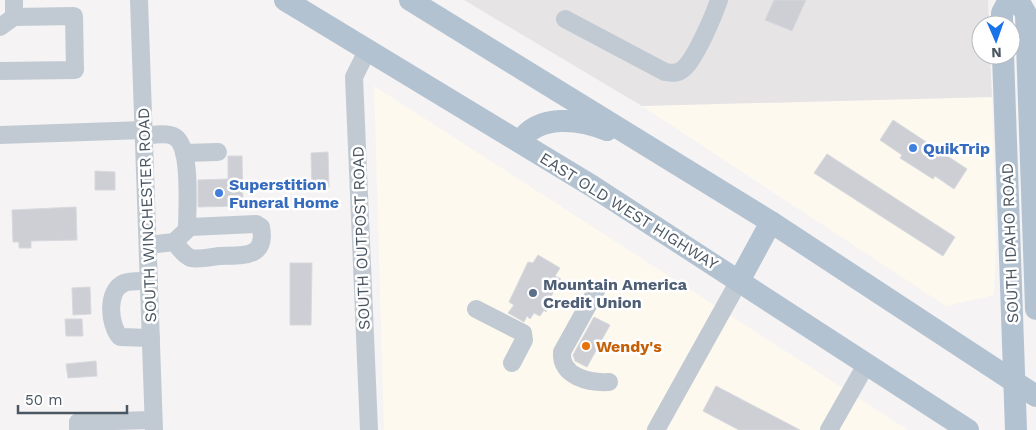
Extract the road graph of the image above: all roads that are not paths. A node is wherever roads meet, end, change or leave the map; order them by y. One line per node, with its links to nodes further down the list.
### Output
1 (139, 0): 13 (street, SOUTH WINCHESTER ROAD)
2 (285, 0): 10 (main road, EAST OLD WEST HIGHWAY)
3 (410, 0): 16 (main road)
4 (719, 0): 9 (street)
5 (1009, 0): 8 (main road)
6 (1018, 0): 27 (main road, SOUTH IDAHO ROAD)
7 (9, 15): 12 (street)
8 (1002, 15)
9 (565, 19)
10 (368, 49): 15 (main road, EAST OLD WEST HIGHWAY); 36 (street, SOUTH OUTPOST ROAD)
11 (1003, 65): 32 (main road, SOUTH IDAHO ROAD)
12 (0, 71)
13 (144, 133): 14 (street); 18 (street); 22 (street, SOUTH WINCHESTER ROAD)
14 (0, 135)
15 (520, 142): 16 (main road); 24 (main road, EAST OLD WEST HIGHWAY)
16 (646, 144): 19 (main road)
17 (218, 152): 18 (street)
18 (184, 153): 20 (street)
19 (771, 222): 24 (main road); 32 (main road)
20 (187, 229): 21 (street); 21 (street)
21 (174, 242): 22 (street)
22 (148, 245): 23 (street, SOUTH WINCHESTER ROAD)
23 (149, 281): 28 (street, SOUTH WINCHESTER ROAD); 28 (street)
24 (739, 281): 30 (main road, EAST OLD WEST HIGHWAY); 37 (street)
25 (596, 289): 31 (street)
26 (476, 309): 29 (street)
27 (1036, 309)
28 (151, 338): 34 (street, SOUTH WINCHESTER ROAD)
29 (512, 363)
30 (867, 363): 38 (street); 39 (main road, EAST OLD WEST HIGHWAY)
31 (609, 382)
32 (1015, 382): 33 (main road); 40 (main road, SOUTH IDAHO ROAD)
33 (1036, 396)
34 (153, 425): 35 (street)
35 (78, 430)
36 (370, 430)
37 (656, 430)
38 (829, 430)
39 (968, 430)
40 (1016, 430)

